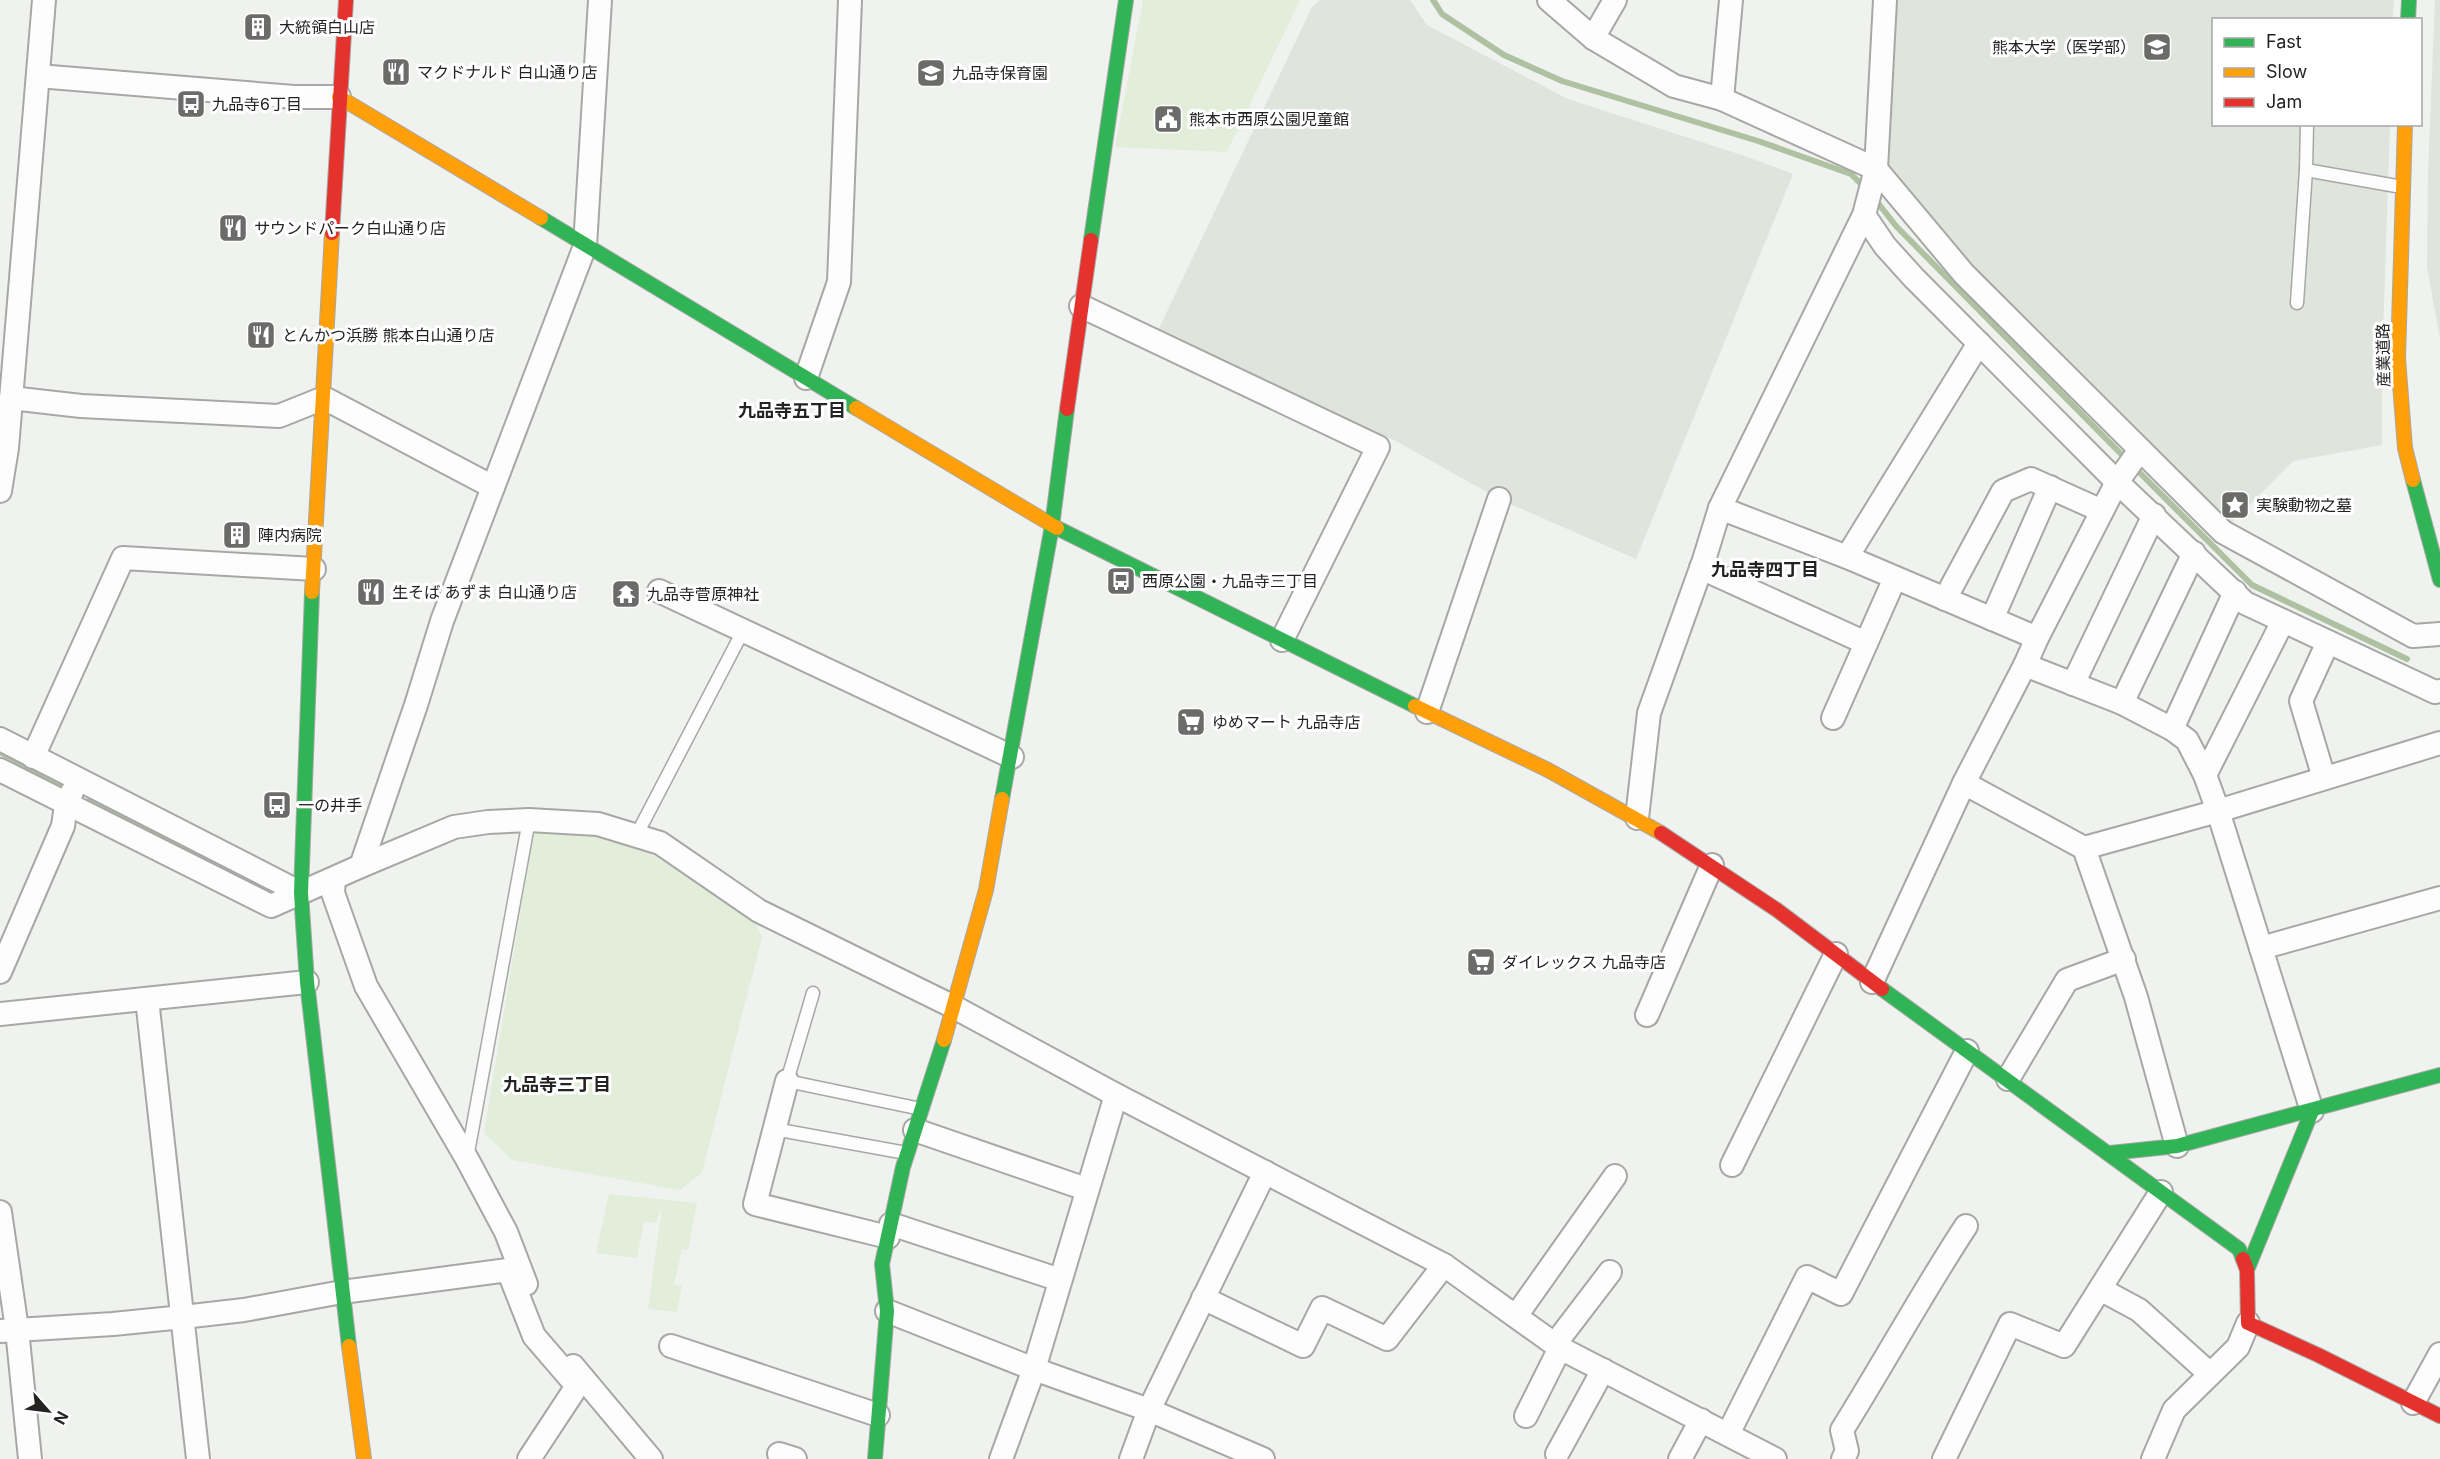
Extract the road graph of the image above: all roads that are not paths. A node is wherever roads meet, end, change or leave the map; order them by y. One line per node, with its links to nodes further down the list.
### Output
1 (44, 0): 13 (street)
2 (346, 0): 14 (street)
3 (600, 0): 22 (street)
4 (850, 0): 26 (street)
5 (1126, 0): 24 (street)
6 (1549, 0): 12 (street)
7 (1615, 0): 12 (street)
8 (1731, 0): 15 (street)
9 (1885, 0): 18 (street)
10 (2409, 0): 11 (street)
11 (2408, 18)
12 (1593, 38): 15 (street)
13 (38, 76): 14 (street); 27 (street)
14 (339, 97): 22 (street); 28 (street)
15 (1722, 99): 18 (street)
16 (2307, 126): 19 (lane)
17 (2405, 126): 20 (street, 産業道路)
18 (1876, 169): 21 (street); 29 (street)
19 (2306, 170): 20 (lane); 23 (lane)
20 (2403, 187): 44 (street, 産業道路)
21 (1864, 215): 25 (street); 35 (street)
22 (585, 246): 26 (street); 31 (street)
23 (2297, 303)
24 (1081, 306): 38 (street); 53 (street)
25 (1979, 343): 30 (street); 40 (street)
26 (806, 378): 38 (street)
27 (10, 398): 28 (street); 33 (street)
28 (324, 399): 31 (street); 42 (street)
29 (2140, 450): 30 (street); 51 (street)
30 (2117, 482): 36 (street); 37 (street)
31 (493, 487): 79 (street)
32 (2050, 487): 36 (street); 47 (street); 48 (street)
33 (0, 491)
34 (1499, 499): 60 (street)
35 (1720, 508): 40 (street); 41 (street)
36 (2102, 511): 52 (street)
37 (2154, 515): 39 (street); 57 (street)
38 (1052, 526): 53 (street); 66 (street)
39 (2194, 553): 46 (street); 59 (street)
40 (1847, 557): 43 (street)
41 (1701, 568): 55 (street); 74 (street)
42 (314, 569): 65 (street); 81 (street)
43 (1895, 578): 47 (street); 55 (street)
44 (2440, 580)
45 (659, 591): 50 (street)
46 (2235, 592): 49 (street); 62 (street)
47 (1945, 599): 48 (street)
48 (1992, 619): 52 (street)
49 (2283, 621): 54 (street); 68 (street)
50 (743, 631): 66 (street); 76 (lane)
51 (2440, 634)
52 (2037, 638): 56 (street)
53 (1282, 640): 60 (street)
54 (2328, 642): 58 (street); 69 (street)
55 (1866, 644): 61 (street)
56 (2025, 665): 57 (street); 71 (street)
57 (2073, 684): 59 (street)
58 (2440, 691)
59 (2122, 704): 62 (street)
60 (1427, 712): 74 (street)
61 (1833, 718)
62 (2172, 729): 68 (street)
63 (0, 740): 65 (street)
64 (2440, 743): 69 (street)
65 (33, 756): 70 (street)
66 (1012, 757): 91 (street)
67 (0, 770): 72 (street)
68 (2205, 775): 73 (street)
69 (2324, 778): 73 (street)
70 (78, 779): 72 (street); 81 (street)
71 (1964, 783): 77 (street); 88 (street)
72 (66, 805): 81 (street); 86 (street)
73 (2218, 811): 77 (street); 83 (street)
74 (1637, 818): 78 (street)
75 (530, 820): 76 (street); 79 (street); 105 (lane)
76 (636, 836): 91 (street)
77 (2084, 848): 85 (street)
78 (1712, 865): 84 (street); 93 (street)
79 (361, 866): 80 (street)
80 (334, 879): 81 (street); 105 (street)
81 (301, 894): 87 (street)
82 (2440, 898): 83 (street)
83 (2261, 948): 99 (street)
84 (1836, 954): 88 (street); 106 (street)
85 (2124, 959): 96 (street); 102 (street)
86 (0, 972)
87 (307, 982): 90 (street); 119 (street)
88 (1872, 982): 94 (street)
89 (813, 993): 97 (lane)
90 (147, 999): 92 (street); 123 (street)
91 (954, 1007): 98 (street); 100 (street)
92 (0, 1014)
93 (1647, 1015)
94 (1967, 1051): 96 (street); 138 (street)
95 (2440, 1075): 99 (street)
96 (2008, 1079): 104 (street)
97 (787, 1081): 100 (lane); 101 (street)
98 (1116, 1095): 107 (street); 109 (street)
99 (2312, 1111): 102 (street); 115 (street)
100 (918, 1120): 103 (street); 109 (street)
101 (774, 1129): 103 (lane); 113 (street)
102 (2177, 1146): 104 (street)
103 (907, 1153): 113 (street)
104 (2110, 1153): 110 (street)
105 (467, 1159): 144 (street)
106 (1732, 1165)
107 (1265, 1172): 114 (street); 120 (street)
108 (1614, 1176): 122 (street)
109 (1086, 1189): 117 (street)
110 (2161, 1192): 115 (street); 118 (street)
111 (0, 1212): 125 (street)
112 (1966, 1226): 151 (street)
113 (890, 1230): 117 (street); 121 (street)
114 (1444, 1265): 120 (street); 122 (street)
115 (2247, 1270): 124 (street)
116 (1610, 1272): 127 (street)
117 (1060, 1280): 129 (street)
118 (2100, 1288): 131 (street); 152 (street)
119 (342, 1292): 123 (street); 142 (street); 143 (street)
120 (1203, 1298): 133 (street)
121 (887, 1311): 129 (street); 134 (street)
122 (1515, 1316): 127 (street)
123 (183, 1317): 125 (street); 141 (street)
124 (2248, 1323): 131 (street); 132 (street)
125 (8, 1330): 140 (street)
126 (671, 1346): 134 (street)
127 (1557, 1346): 130 (street); 135 (street)
128 (2440, 1354): 132 (street)
129 (1034, 1369): 133 (street); 146 (street)
130 (1604, 1370): 137 (street); 139 (street)
131 (2210, 1374): 153 (street)
132 (2413, 1403): 136 (street)
133 (1149, 1410): 147 (street); 148 (street)
134 (878, 1415): 145 (street)
135 (1526, 1416)
136 (2440, 1416)
137 (1701, 1420): 138 (street); 149 (street)
138 (1728, 1434): 150 (street)
139 (1557, 1454)
140 (30, 1459)
141 (198, 1459)
142 (364, 1459)
143 (529, 1459)
144 (651, 1459)
145 (875, 1459)
146 (1001, 1459)
147 (1131, 1459)
148 (1263, 1459)
149 (1680, 1459)
150 (1775, 1459)
151 (1843, 1459)
152 (1944, 1459)
153 (2153, 1459)

